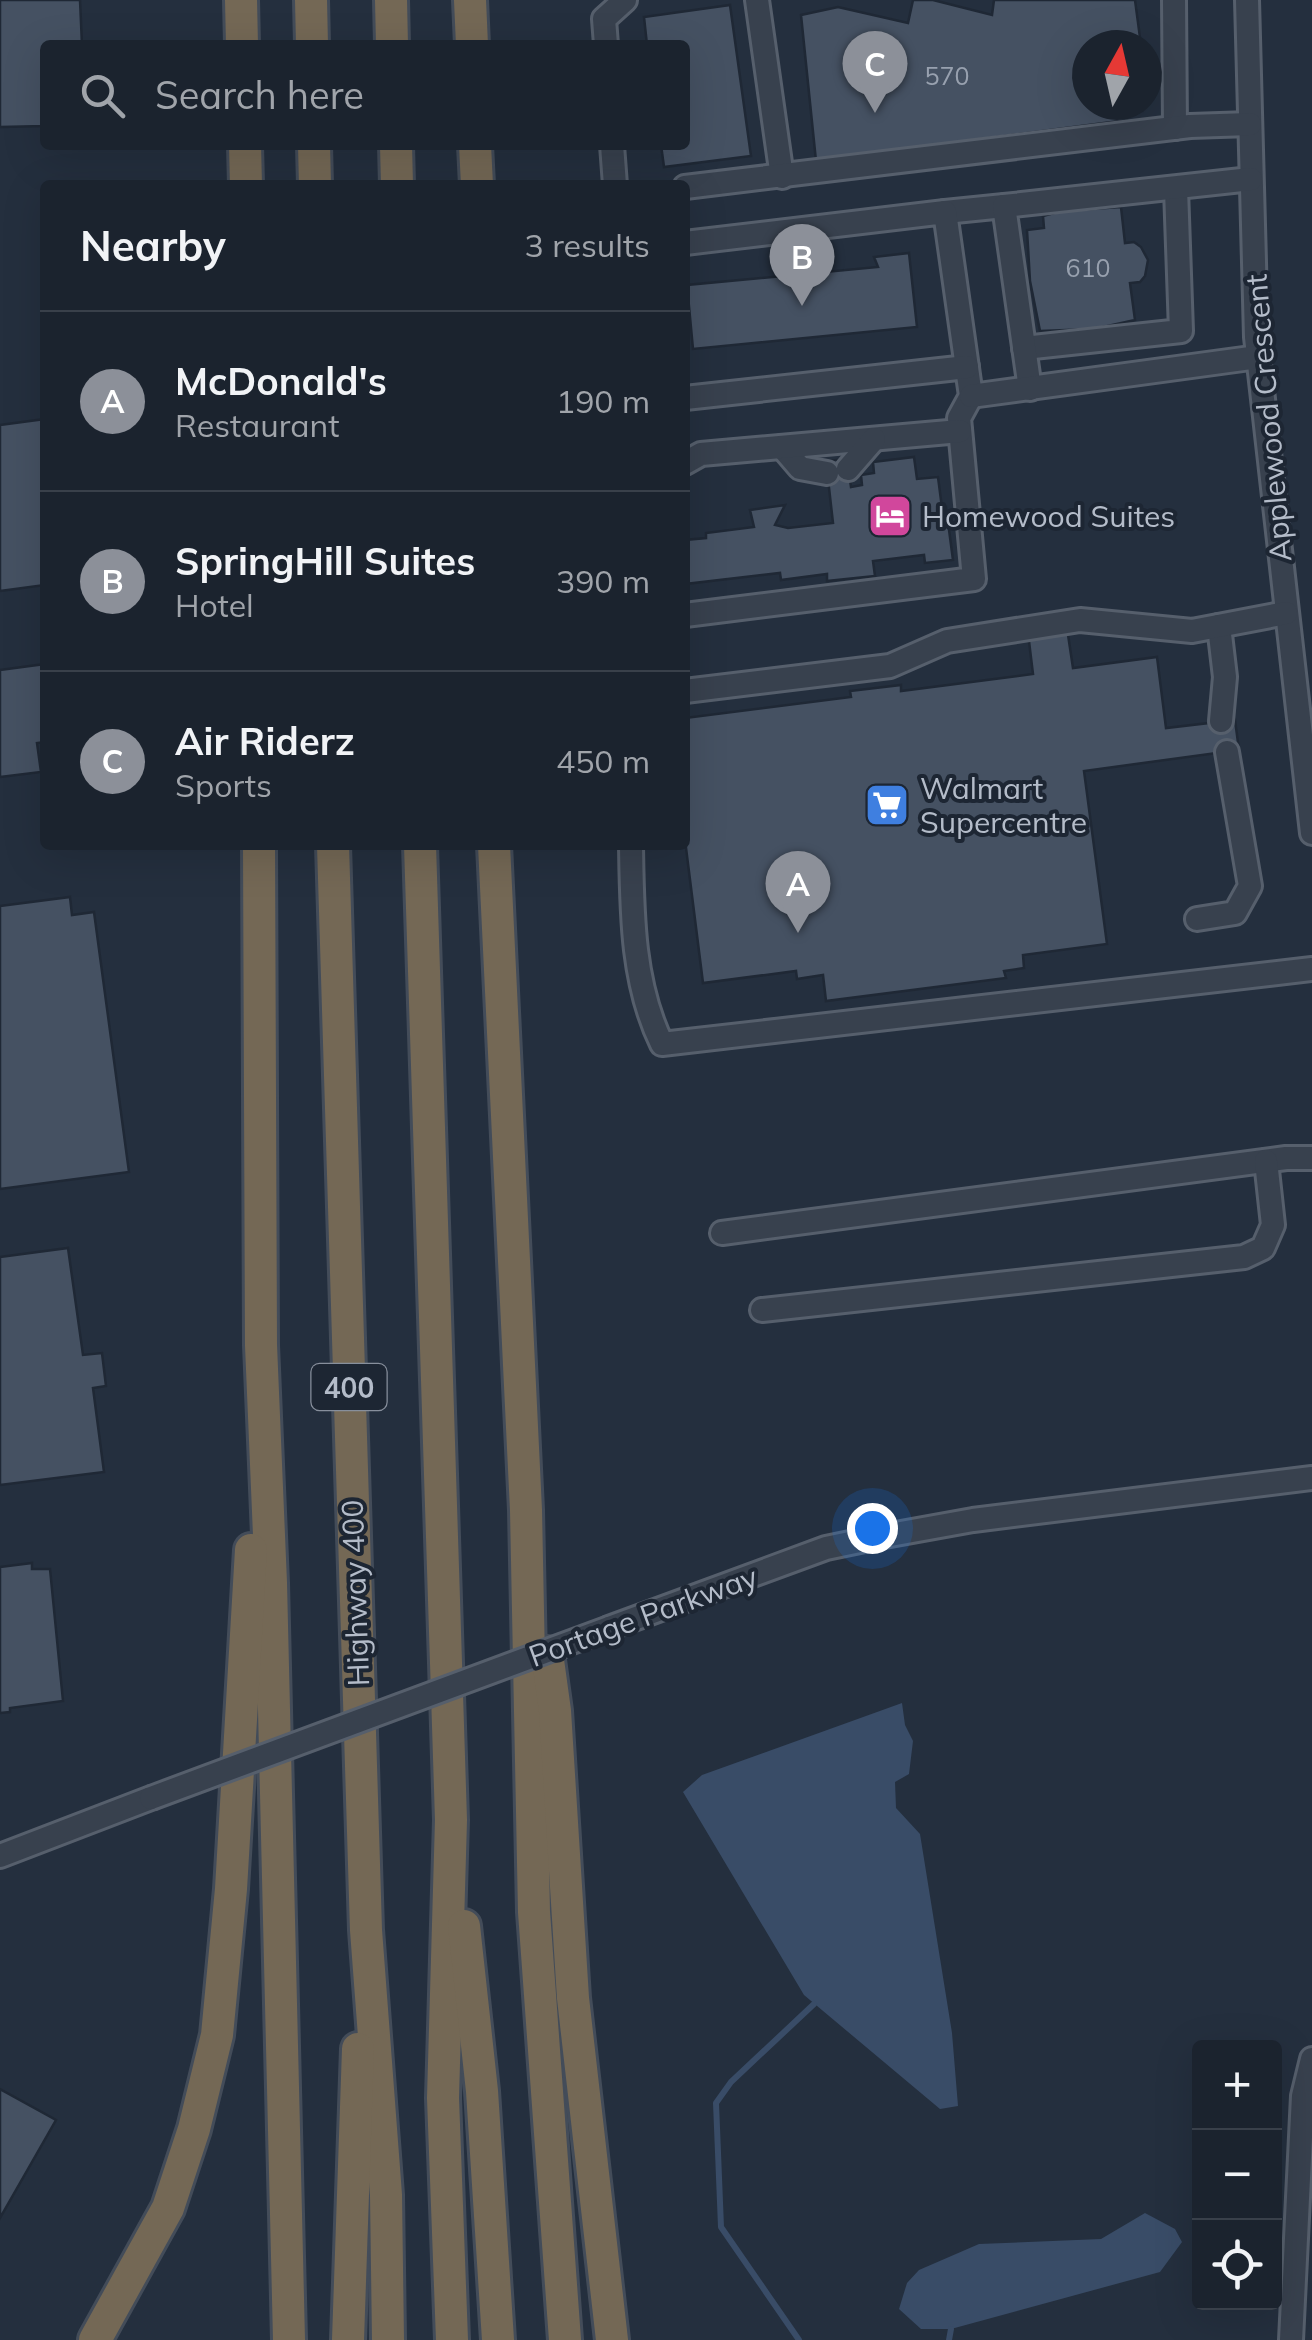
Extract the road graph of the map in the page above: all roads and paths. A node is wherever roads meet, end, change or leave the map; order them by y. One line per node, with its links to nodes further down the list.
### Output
1 (241, 0): 9 (highway)
2 (311, 0): 10 (highway)
3 (390, 0): 11 (highway)
4 (470, 0): 12 (highway)
5 (625, 0): 13 (street)
6 (758, 0): 21 (street)
7 (1174, 0): 15 (street)
8 (1247, 0): 14 (street, Applewood Crescent)
9 (242, 40)
10 (312, 40)
11 (392, 40)
12 (472, 40)
13 (606, 40)
14 (1250, 124): 15 (street); 22 (street, Applewood Crescent)
15 (1176, 128): 21 (street)
16 (245, 150): 23 (highway)
17 (314, 150): 24 (highway)
18 (396, 150): 25 (highway)
19 (476, 150): 26 (highway)
20 (612, 150): 27 (street)
21 (782, 177): 28 (street)
22 (1251, 179): 29 (street); 34 (street, Applewood Crescent)
23 (246, 180)
24 (316, 180)
25 (397, 180)
26 (477, 180)
27 (614, 180)
28 (690, 186)
29 (1176, 189): 30 (street); 33 (street)
30 (1004, 206): 31 (street); 33 (street)
31 (945, 212): 32 (street); 35 (street)
32 (690, 242)
33 (1024, 348): 36 (street)
34 (1258, 357): 36 (street); 43 (street, Applewood Crescent)
35 (967, 367): 37 (street); 38 (street)
36 (1030, 389): 37 (street)
37 (971, 396): 39 (street)
38 (690, 397)
39 (960, 431): 40 (street); 44 (street)
40 (874, 438): 41 (street); 41 (street)
41 (782, 447): 42 (street)
42 (690, 460)
43 (1286, 613): 45 (street); 49 (street, Applewood Crescent)
44 (690, 614)
45 (1219, 626): 46 (street); 47 (street)
46 (690, 690)
47 (1221, 721)
48 (1227, 752): 55 (street)
49 (1312, 833)
50 (259, 850): 61 (highway)
51 (333, 850): 66 (highway, Highway 400 / 400)
52 (420, 850): 64 (highway)
53 (494, 850): 63 (highway)
54 (631, 850): 56 (street)
55 (1196, 919)
56 (1312, 969)
57 (1312, 1158): 58 (street)
58 (1266, 1161): 59 (street); 60 (street)
59 (722, 1233)
60 (762, 1310)
61 (261, 1346): 69 (highway); 70 (highway)
62 (1312, 1478): 65 (street, Portage Parkway, bridge)
63 (526, 1510): 75 (highway); 76 (highway)
64 (450, 1820): 73 (highway); 74 (highway)
65 (0, 1856)
66 (366, 1930): 71 (highway); 72 (highway, Highway 400 / 400)
67 (1312, 2059): 68 (street)
68 (1302, 2306): 77 (street)
69 (95, 2340)
70 (288, 2340)
71 (348, 2340)
72 (388, 2340)
73 (452, 2340)
74 (498, 2340)
75 (565, 2340)
76 (612, 2340)
77 (1291, 2340)

